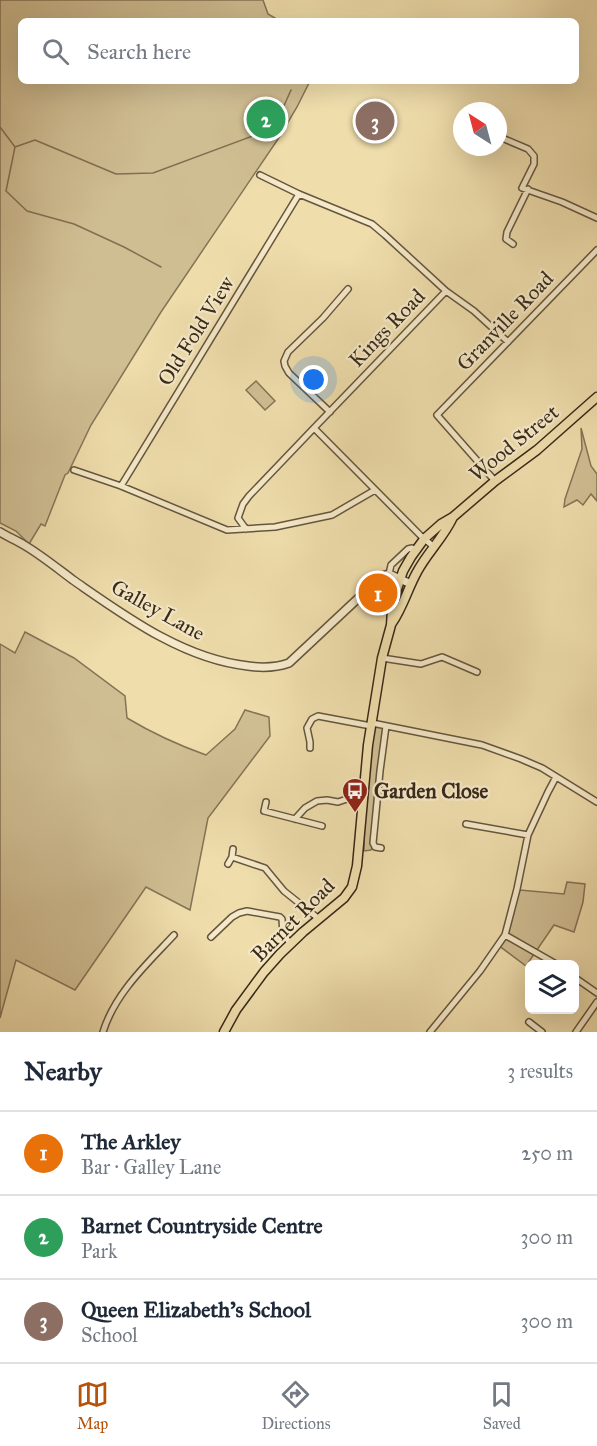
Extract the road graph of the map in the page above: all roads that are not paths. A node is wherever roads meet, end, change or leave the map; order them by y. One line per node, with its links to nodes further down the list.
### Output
1 (507, 140): 3 (street)
2 (261, 174): 4 (street)
3 (525, 188): 5 (street); 6 (street)
4 (299, 194): 11 (street); 18 (street, Old Fold View)
5 (597, 218)
6 (506, 239): 7 (street); 8 (street)
7 (513, 244)
8 (501, 247)
9 (597, 250): 12 (street, Granville Road)
10 (348, 289): 14 (street)
11 (446, 291): 12 (street, Kings Road); 14 (street, Kings Road)
12 (508, 342): 17 (street, Granville Road)
13 (597, 397): 17 (main road, Wood Street)
14 (330, 412): 15 (street, Kings Road)
15 (314, 428): 19 (street); 21 (street, Kings Road)
16 (74, 470): 18 (street)
17 (495, 481): 20 (main road, Wood Street)
18 (121, 486): 23 (street)
19 (375, 490): 22 (street); 25 (street)
20 (453, 517): 25 (main road, Barnet Road); 26 (main road, Barnet Road)
21 (238, 518): 22 (street); 23 (street, Kings Road)
22 (246, 529): 23 (street)
23 (231, 530)
24 (0, 532): 28 (street, Galley Lane)
25 (424, 539): 26 (street); 27 (main road, Barnet Road)
26 (434, 547): 30 (main road, Barnet Road)
27 (416, 549): 28 (street, Galley Lane); 29 (main road, Barnet Road)
28 (389, 574): 29 (street)
29 (400, 579): 30 (street); 31 (main road, Barnet Road)
30 (411, 584): 31 (main road, Barnet Road)
31 (391, 625): 32 (main road, Barnet Road)
32 (382, 658): 33 (street); 34 (main road, Barnet Road)
33 (477, 672)
34 (371, 725): 35 (street); 36 (street); 38 (main road, Barnet Road)
35 (386, 726): 37 (street); 44 (street)
36 (310, 748)
37 (556, 777): 40 (street); 46 (street)
38 (362, 800): 41 (street); 42 (main road, Barnet Road)
39 (266, 801): 41 (street)
40 (597, 802)
41 (295, 819): 45 (street)
42 (360, 823): 44 (street); 51 (main road, Barnet Road)
43 (466, 824): 46 (street)
44 (374, 825): 47 (street)
45 (322, 826)
46 (528, 835): 53 (street)
47 (381, 848)
48 (233, 849): 49 (street)
49 (232, 857): 50 (street); 51 (street)
50 (228, 864)
51 (319, 919): 55 (main road, Barnet Road)
52 (174, 935): 61 (street)
53 (505, 935): 56 (street); 63 (street)
54 (211, 938): 55 (street)
55 (290, 943): 62 (main road, Barnet Road)
56 (549, 960)
57 (579, 980): 58 (street)
58 (597, 993)
59 (597, 1002): 65 (street)
60 (529, 1022): 64 (street)
61 (103, 1032)
62 (224, 1032)
63 (430, 1032)
64 (542, 1032)
65 (576, 1032)

